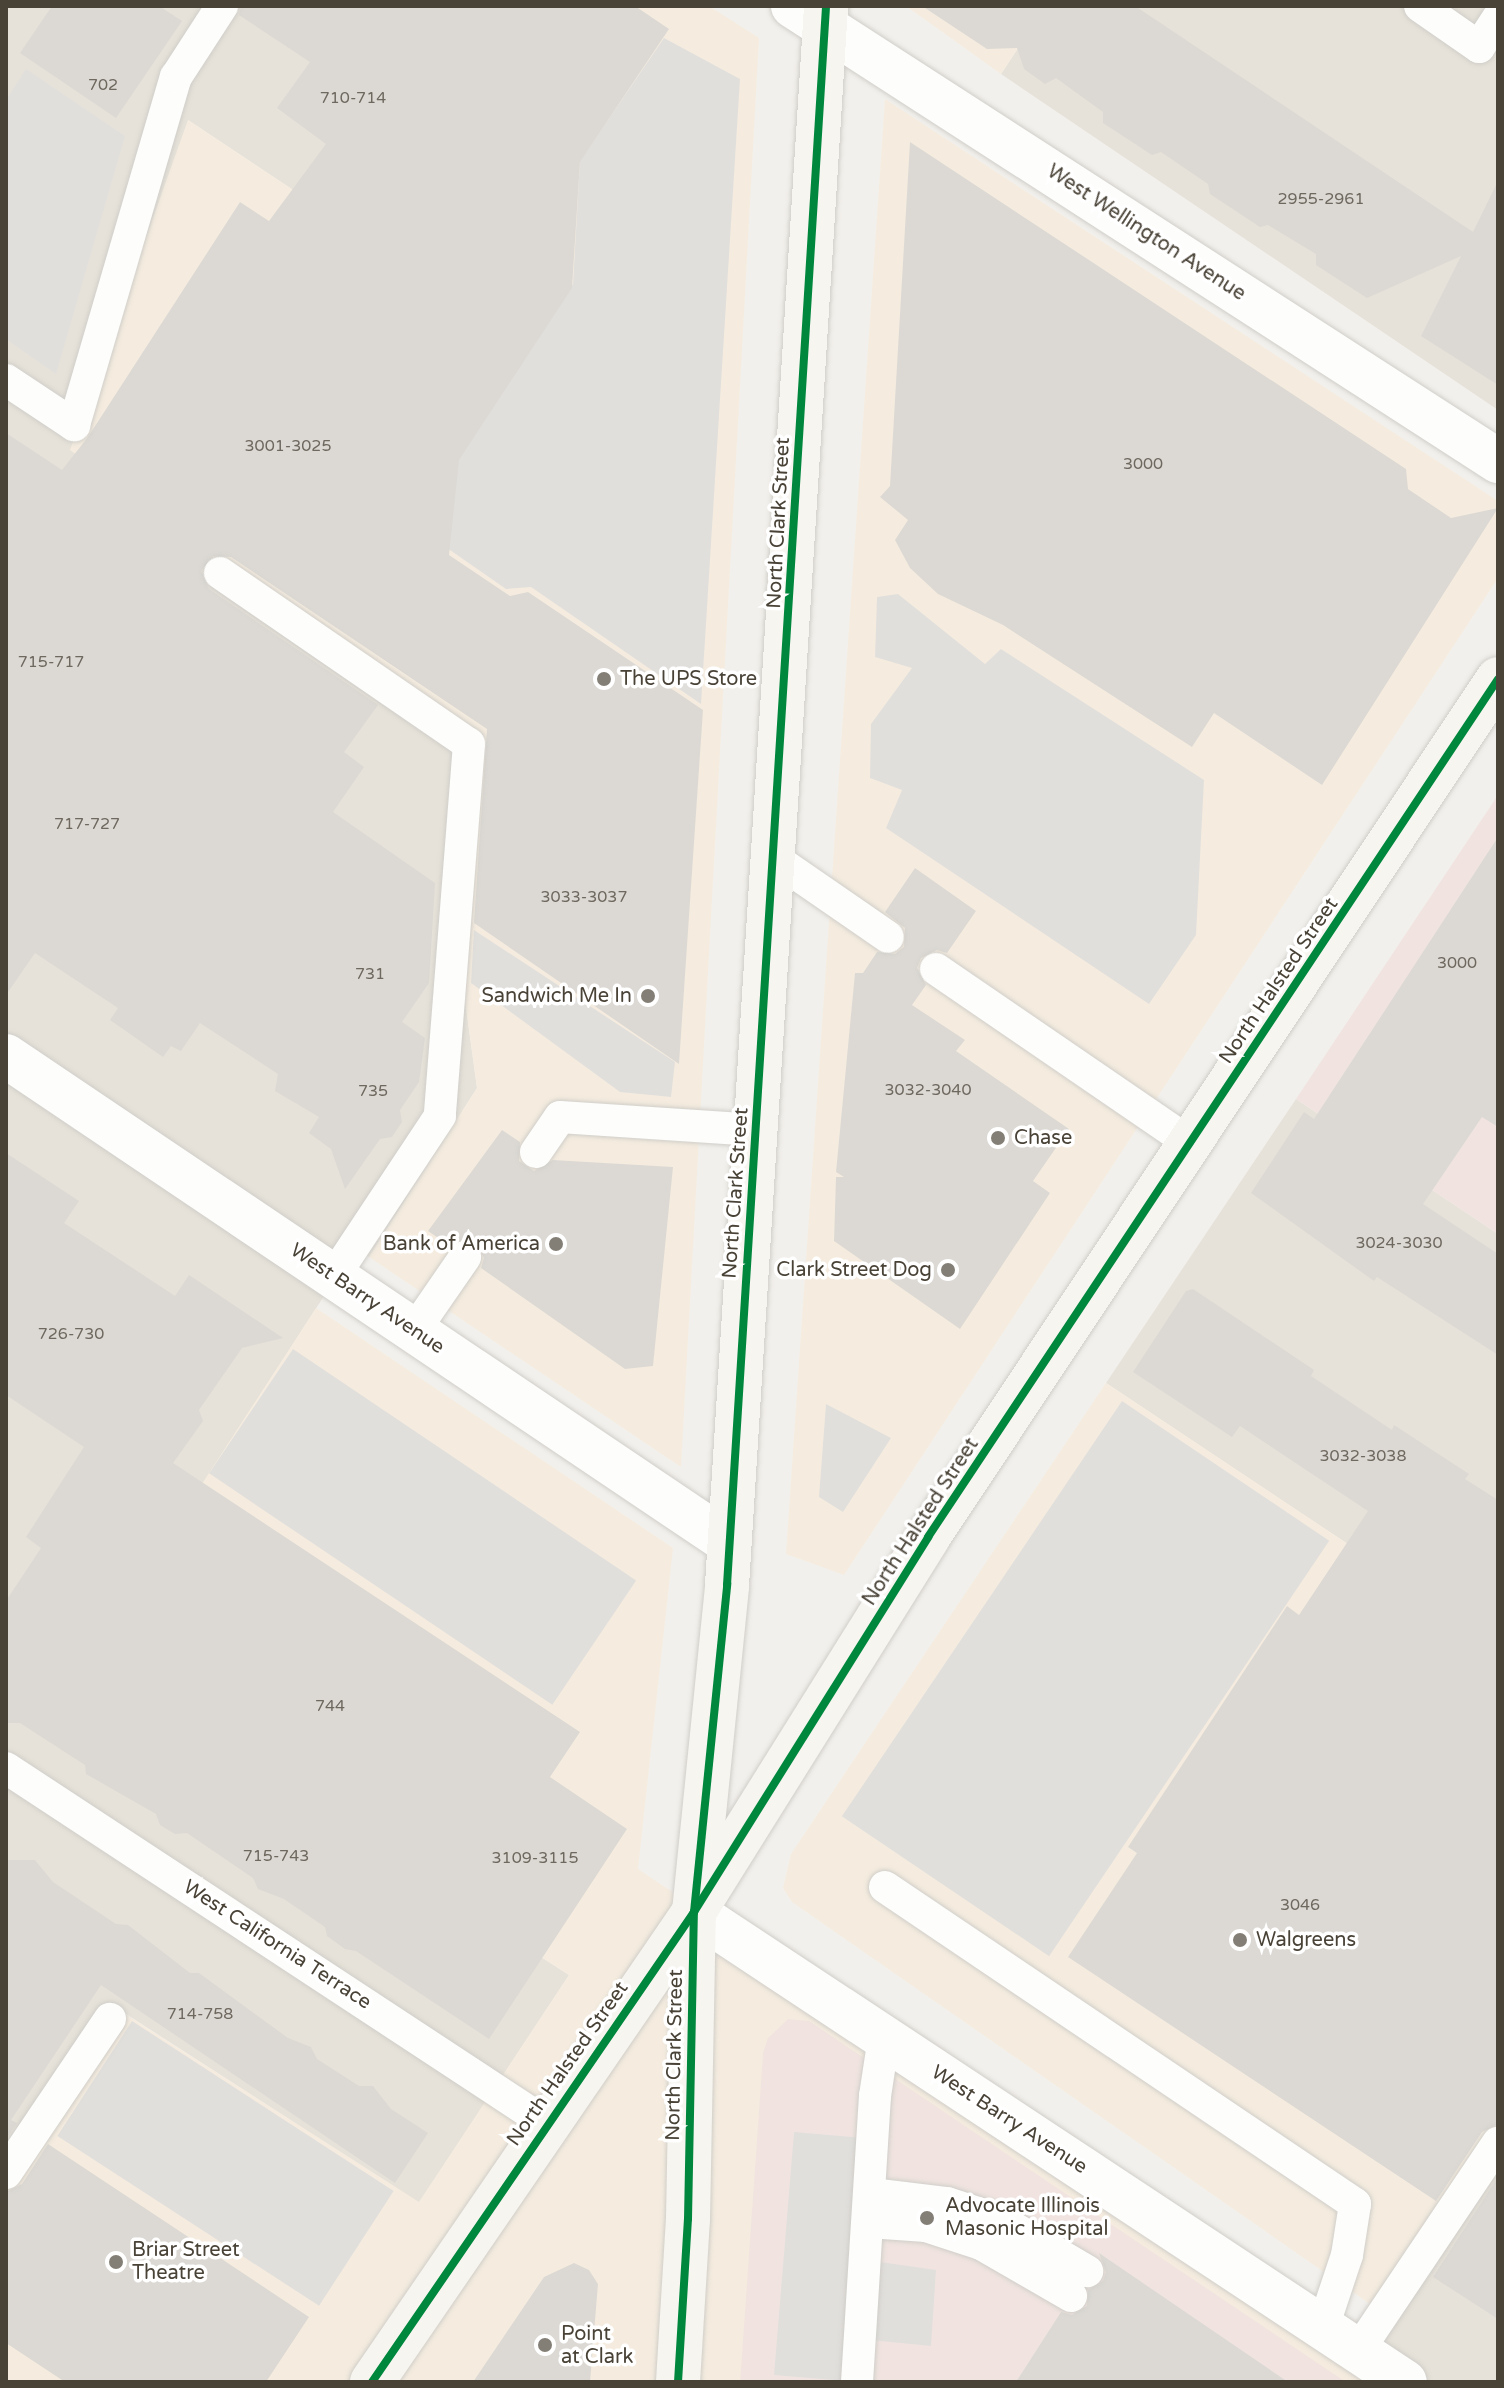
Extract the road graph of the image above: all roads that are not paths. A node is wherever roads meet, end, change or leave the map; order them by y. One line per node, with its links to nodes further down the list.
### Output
1 (222, 6): 5 (lane)
2 (1420, 6): 4 (lane)
3 (815, 13): 6 (street, West Wellington Avenue); 9 (main road, North Clark Street)
4 (1498, 18)
5 (6, 380)
6 (1498, 461)
7 (220, 573): 17 (lane)
8 (1498, 679): 14 (main road, North Halsted Street)
9 (775, 859): 10 (lane); 13 (main road, North Clark Street)
10 (888, 937)
11 (936, 969): 14 (lane)
12 (6, 1056): 17 (street, West Barry Avenue)
13 (756, 1130): 15 (lane); 19 (main road, North Clark Street)
14 (1190, 1143): 22 (main road, North Halsted Street)
15 (536, 1152)
16 (465, 1257): 18 (lane)
17 (334, 1276): 18 (street, West Barry Avenue)
18 (414, 1331): 19 (street, West Barry Avenue)
19 (728, 1542): 22 (main road, North Clark Street)
20 (6, 1768): 25 (lane, West California Terrace)
21 (885, 1887): 30 (lane)
22 (694, 1912): 24 (street, West Barry Avenue); 25 (main road, North Halsted Street); 32 (main road, North Clark Street)
23 (110, 2019): 27 (lane)
24 (884, 2037): 28 (lane); 30 (street, West Barry Avenue)
25 (546, 2123): 31 (main road, North Halsted Street)
26 (1498, 2143): 30 (lane)
27 (6, 2173)
28 (870, 2208): 29 (lane); 33 (lane)
29 (1079, 2284)
30 (1340, 2339): 34 (street, West Barry Avenue)
31 (372, 2382)
32 (678, 2382)
33 (857, 2382)
34 (1405, 2382)

